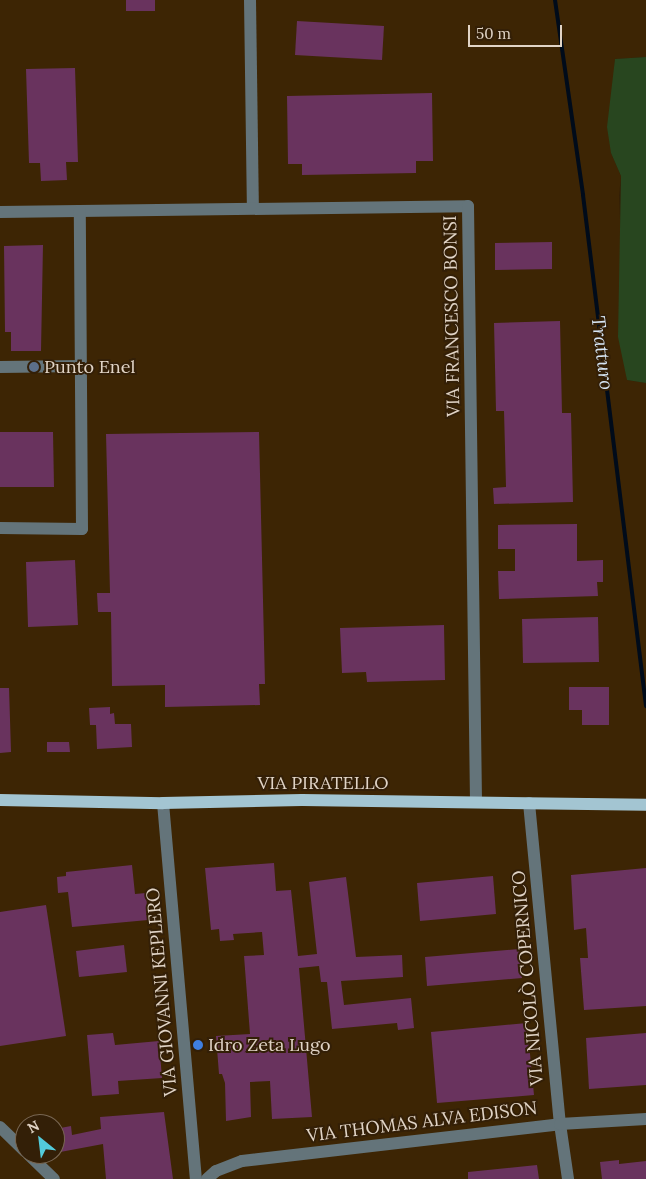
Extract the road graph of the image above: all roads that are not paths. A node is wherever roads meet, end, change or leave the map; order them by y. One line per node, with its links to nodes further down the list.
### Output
1 (250, 0): 2 (street)
2 (252, 208): 3 (street, VIA FRANCESCO BONSI); 9 (street, VIA FRANCESCO BONSI)
3 (80, 211): 4 (street, VIA FRANCESCO BONSI); 5 (street)
4 (0, 212)
5 (81, 366): 6 (street); 7 (street)
6 (0, 367)
7 (0, 528)
8 (0, 800): 10 (main road, VIA PIRATELLO)
9 (476, 802): 10 (main road, VIA PIRATELLO); 11 (main road, VIA PIRATELLO)
10 (163, 803): 19 (street, VIA GIOVANNI KEPLERO)
11 (529, 803): 12 (main road, VIA PIRATELLO); 14 (street, VIA NICOLÒ COPERNICO)
12 (646, 805)
13 (646, 1119): 14 (street, VIA THOMAS ALVA EDISON)
14 (560, 1124): 20 (street, VIA THOMAS ALVA EDISON); 21 (street, VIA NICOLÒ COPERNICO)
15 (0, 1127): 16 (street)
16 (15, 1141)
17 (38, 1164): 18 (street)
18 (54, 1179)
19 (196, 1179)
20 (207, 1179)
21 (568, 1179)

